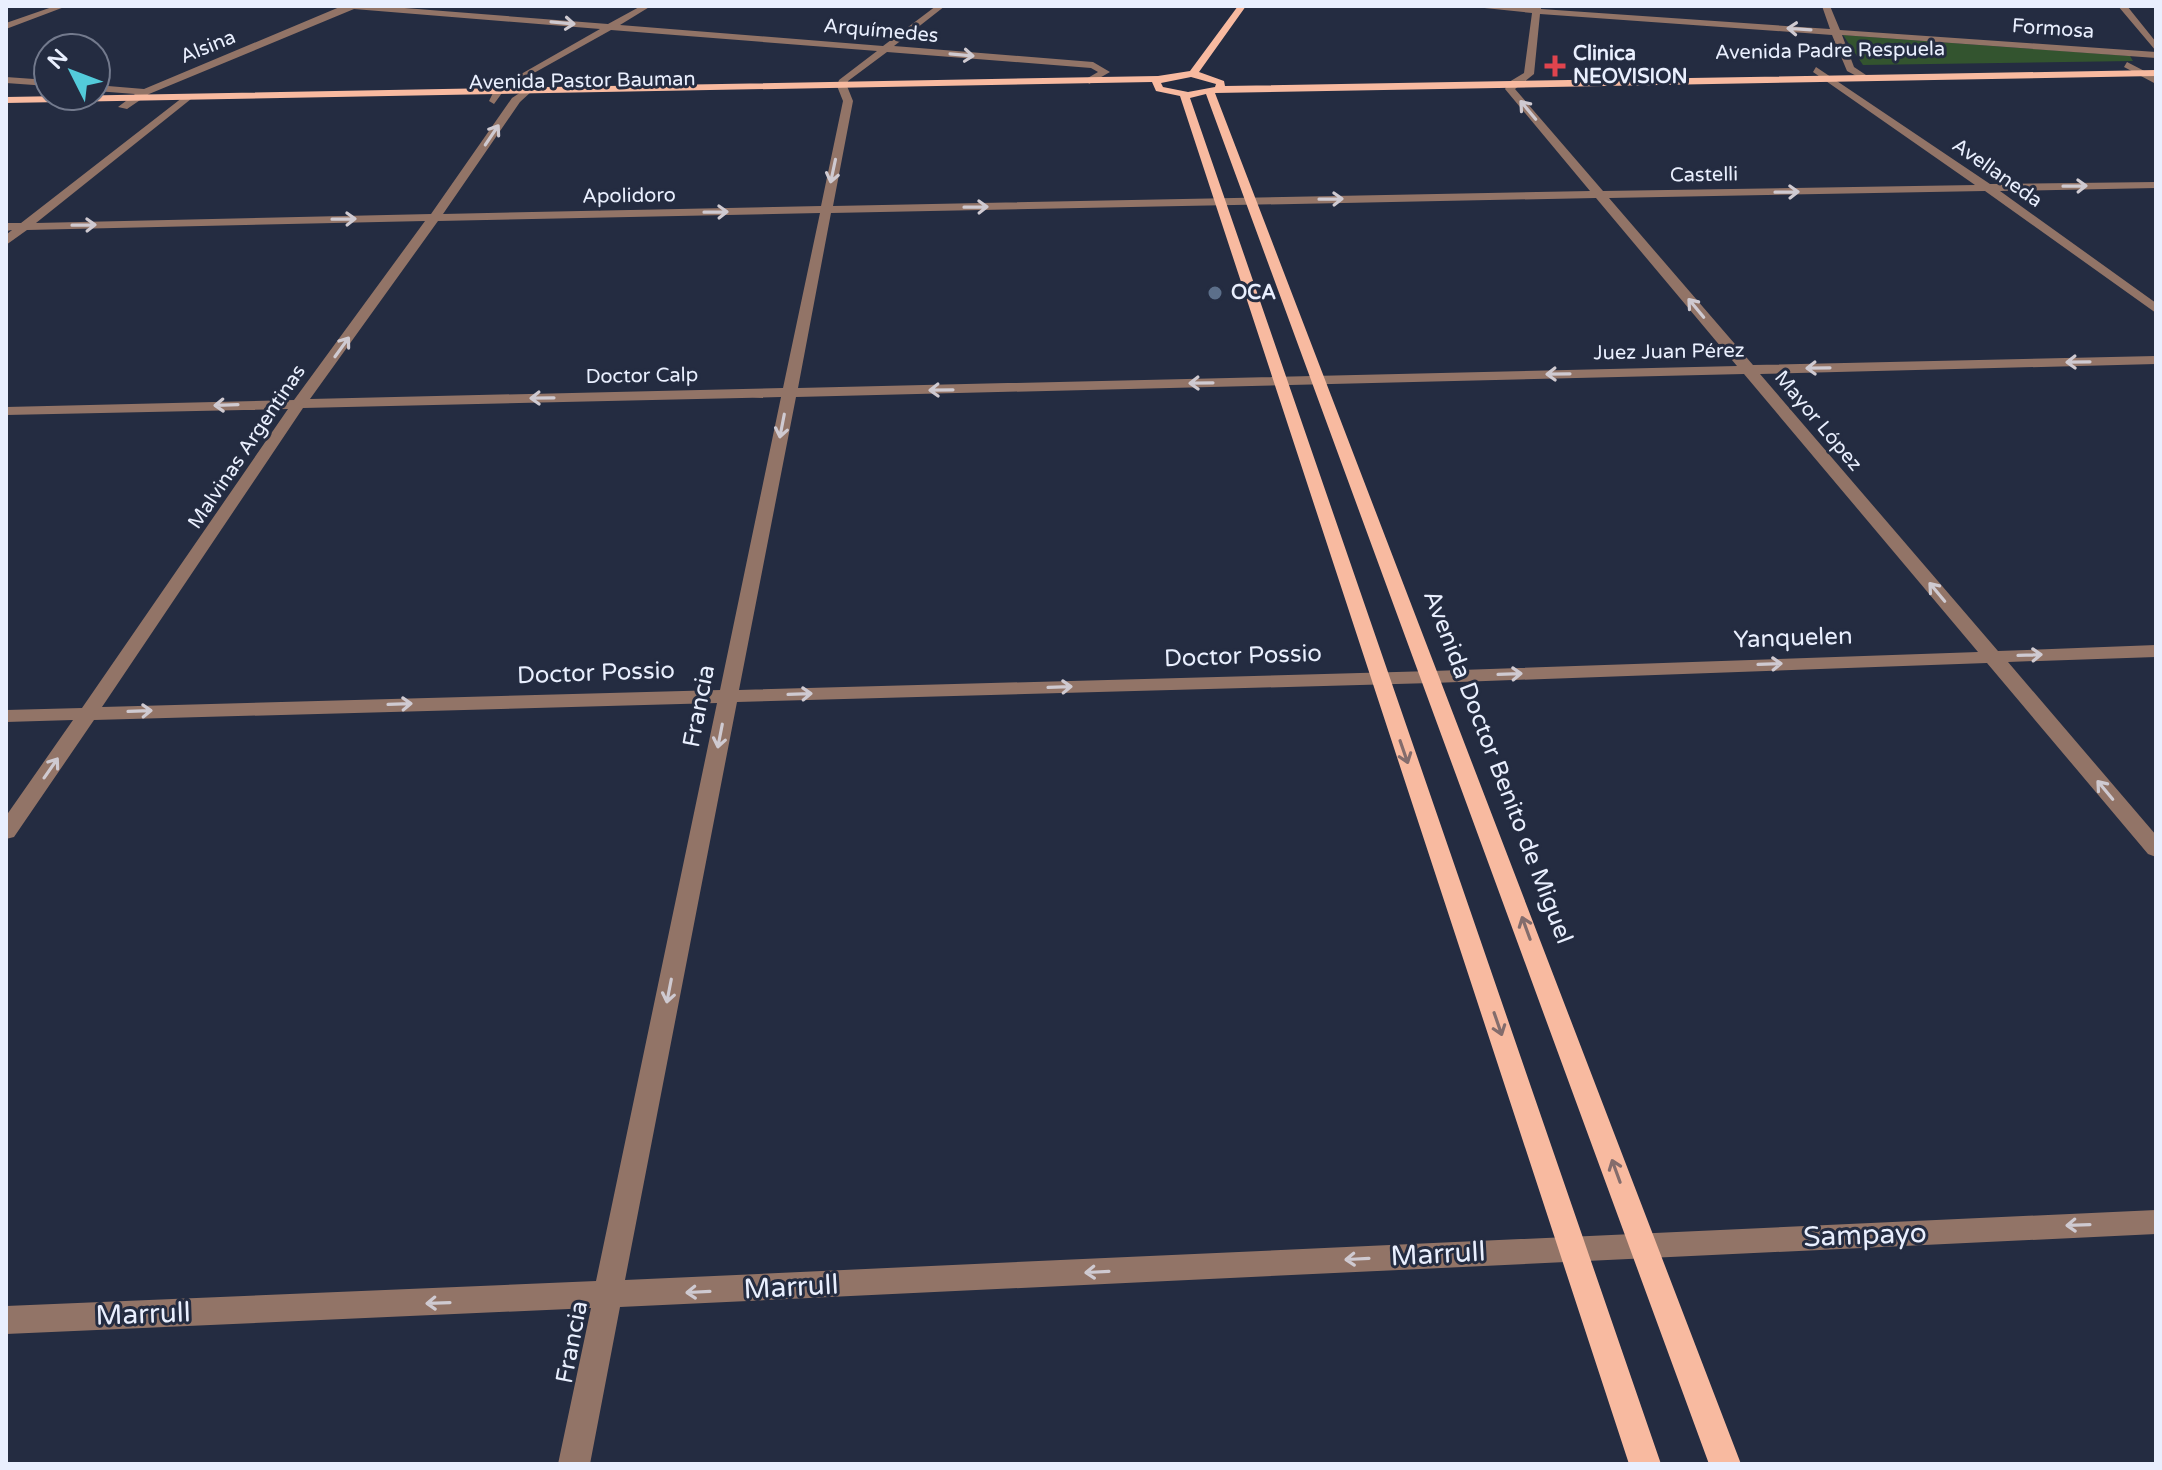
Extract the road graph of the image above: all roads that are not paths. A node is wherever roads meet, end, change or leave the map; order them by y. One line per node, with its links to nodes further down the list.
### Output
1 (63, 6): 11 (street)
2 (346, 6): 3 (street, Arquímedes)
3 (353, 6): 12 (street, Arquímedes, one-way to 12); 36 (street, Alsina)
4 (647, 6): 12 (street)
5 (941, 6): 15 (street)
6 (1242, 6): 23 (main road)
7 (1469, 6): 10 (street, Formosa)
8 (1826, 6): 13 (street)
9 (2122, 6): 14 (street)
10 (1536, 8): 13 (street, Formosa, one-way to 10); 24 (street)
11 (6, 26)
12 (609, 27): 15 (street, Arquímedes); 39 (street)
13 (1835, 32): 16 (street, Formosa); 19 (street)
14 (2156, 48)
15 (885, 49): 28 (street, Arquímedes, one-way to 28); 35 (street)
16 (2156, 55)
17 (2156, 64): 18 (main road, Avenida Padre Respuela)
18 (2127, 65): 19 (main road, Avenida Padre Respuela); 21 (street)
19 (1850, 69): 20 (main road, Avenida Padre Respuela); 25 (street)
20 (1816, 70): 24 (main road, Avenida Padre Respuela); 26 (street, Avellaneda)
21 (2142, 73): 22 (main road, Avenida Padre Respuela); 25 (main road, Avenida Padre Respuela); 29 (street)
22 (2156, 73)
23 (1193, 74): 31 (main road); 33 (main road)
24 (1529, 74): 32 (street); 33 (main road, Avenida Padre Respuela)
25 (1864, 77): 26 (main road, Avenida Padre Respuela)
26 (1828, 78): 32 (main road, Avenida Padre Respuela); 47 (street, Avellaneda)
27 (6, 80): 30 (street)
28 (1089, 81): 31 (main road, Avenida Pastor Bauman); 35 (main road, Avenida Pastor Bauman)
29 (2156, 81)
30 (32, 82)
31 (1159, 84): 35 (main road, Avenida Pastor Bauman); 37 (main road)
32 (1512, 84): 33 (main road, Avenida Padre Respuela); 48 (street, Mayor López, one-way to 32)
33 (1216, 87): 37 (main road); 50 (main road, Avenida Doctor Benito de Miguel)
34 (112, 89): 36 (street)
35 (844, 90): 38 (main road, Avenida Pastor Bauman); 51 (street, Francia, one-way to 51)
36 (145, 92): 41 (street, Alsina)
37 (1184, 94): 49 (main road)
38 (522, 95): 39 (main road, Avenida Pastor Bauman); 52 (street, Malvinas Argentinas, one-way to 38)
39 (496, 96): 40 (main road, Avenida Pastor Bauman); 43 (main road, Avenida Pastor Bauman)
40 (187, 97): 41 (main road, Avenida Pastor Bauman); 43 (street, Alsina)
41 (133, 98): 42 (main road, Avenida Pastor Bauman); 44 (street, Alsina)
42 (6, 100)
43 (176, 106): 44 (main road, Avenida Pastor Bauman); 53 (street, Alsina)
44 (123, 107): 45 (main road, Avenida Pastor Bauman)
45 (6, 109)
46 (2156, 185): 47 (street, Castelli, one-way to 46)
47 (1988, 188): 48 (street, Castelli, one-way to 47); 56 (street, Avellaneda)
48 (1600, 196): 50 (street, Castelli, one-way to 48); 58 (street, Mayor López, one-way to 48)
49 (1223, 200): 50 (street, Apolidoro); 51 (street, Apolidoro, one-way to 49); 60 (main road)
50 (1253, 200): 59 (main road, Avenida Doctor Benito de Miguel)
51 (825, 211): 52 (street, Apolidoro, one-way to 51); 61 (street, Francia)
52 (437, 217): 53 (street, Apolidoro, one-way to 52); 62 (street, Malvinas Argentinas, one-way to 52)
53 (24, 226): 54 (street, Apolidoro); 55 (street, Alsina)
54 (6, 227)
55 (6, 241)
56 (2156, 309)
57 (2156, 360): 58 (street, Juez Juan Pérez, one-way to 58)
58 (1748, 370): 59 (street, Juez Juan Pérez, one-way to 59); 65 (street, Mayor López, one-way to 58)
59 (1320, 380): 60 (street, Juez Juan Pérez); 66 (main road, Avenida Doctor Benito de Miguel)
60 (1279, 381): 61 (street, Doctor Calp, one-way to 61); 67 (main road)
61 (788, 393): 62 (street, Doctor Calp, one-way to 62); 68 (street, Francia, one-way to 68)
62 (300, 403): 63 (street, Doctor Calp, one-way to 63); 69 (street, Malvinas Argentinas)
63 (6, 411)
64 (2156, 651): 65 (street, Yanquelen, one-way to 64)
65 (1992, 656): 66 (street, Yanquelen, one-way to 65); 72 (street, Mayor López, one-way to 65)
66 (1432, 677): 67 (street, Yanquelen); 74 (main road, Avenida Doctor Benito de Miguel, one-way to 66)
67 (1379, 678): 68 (street, Doctor Possio, one-way to 67); 75 (main road, one-way to 75)
68 (728, 696): 69 (street, Doctor Possio, one-way to 68); 76 (street, Francia, one-way to 76)
69 (91, 713): 70 (street, Doctor Possio); 71 (street, Malvinas Argentinas, one-way to 69)
70 (6, 716)
71 (6, 832)
72 (2156, 849)
73 (2156, 1222): 74 (street, Sampayo, one-way to 74)
74 (1644, 1244): 75 (street, Sampayo); 80 (main road, Avenida Doctor Benito de Miguel)
75 (1575, 1247): 76 (street, Marrull, one-way to 76); 79 (main road)
76 (608, 1297): 77 (street, Marrull, one-way to 77); 78 (street, Francia)
77 (6, 1320)
78 (574, 1464)
79 (1645, 1464)
80 (1725, 1464)

